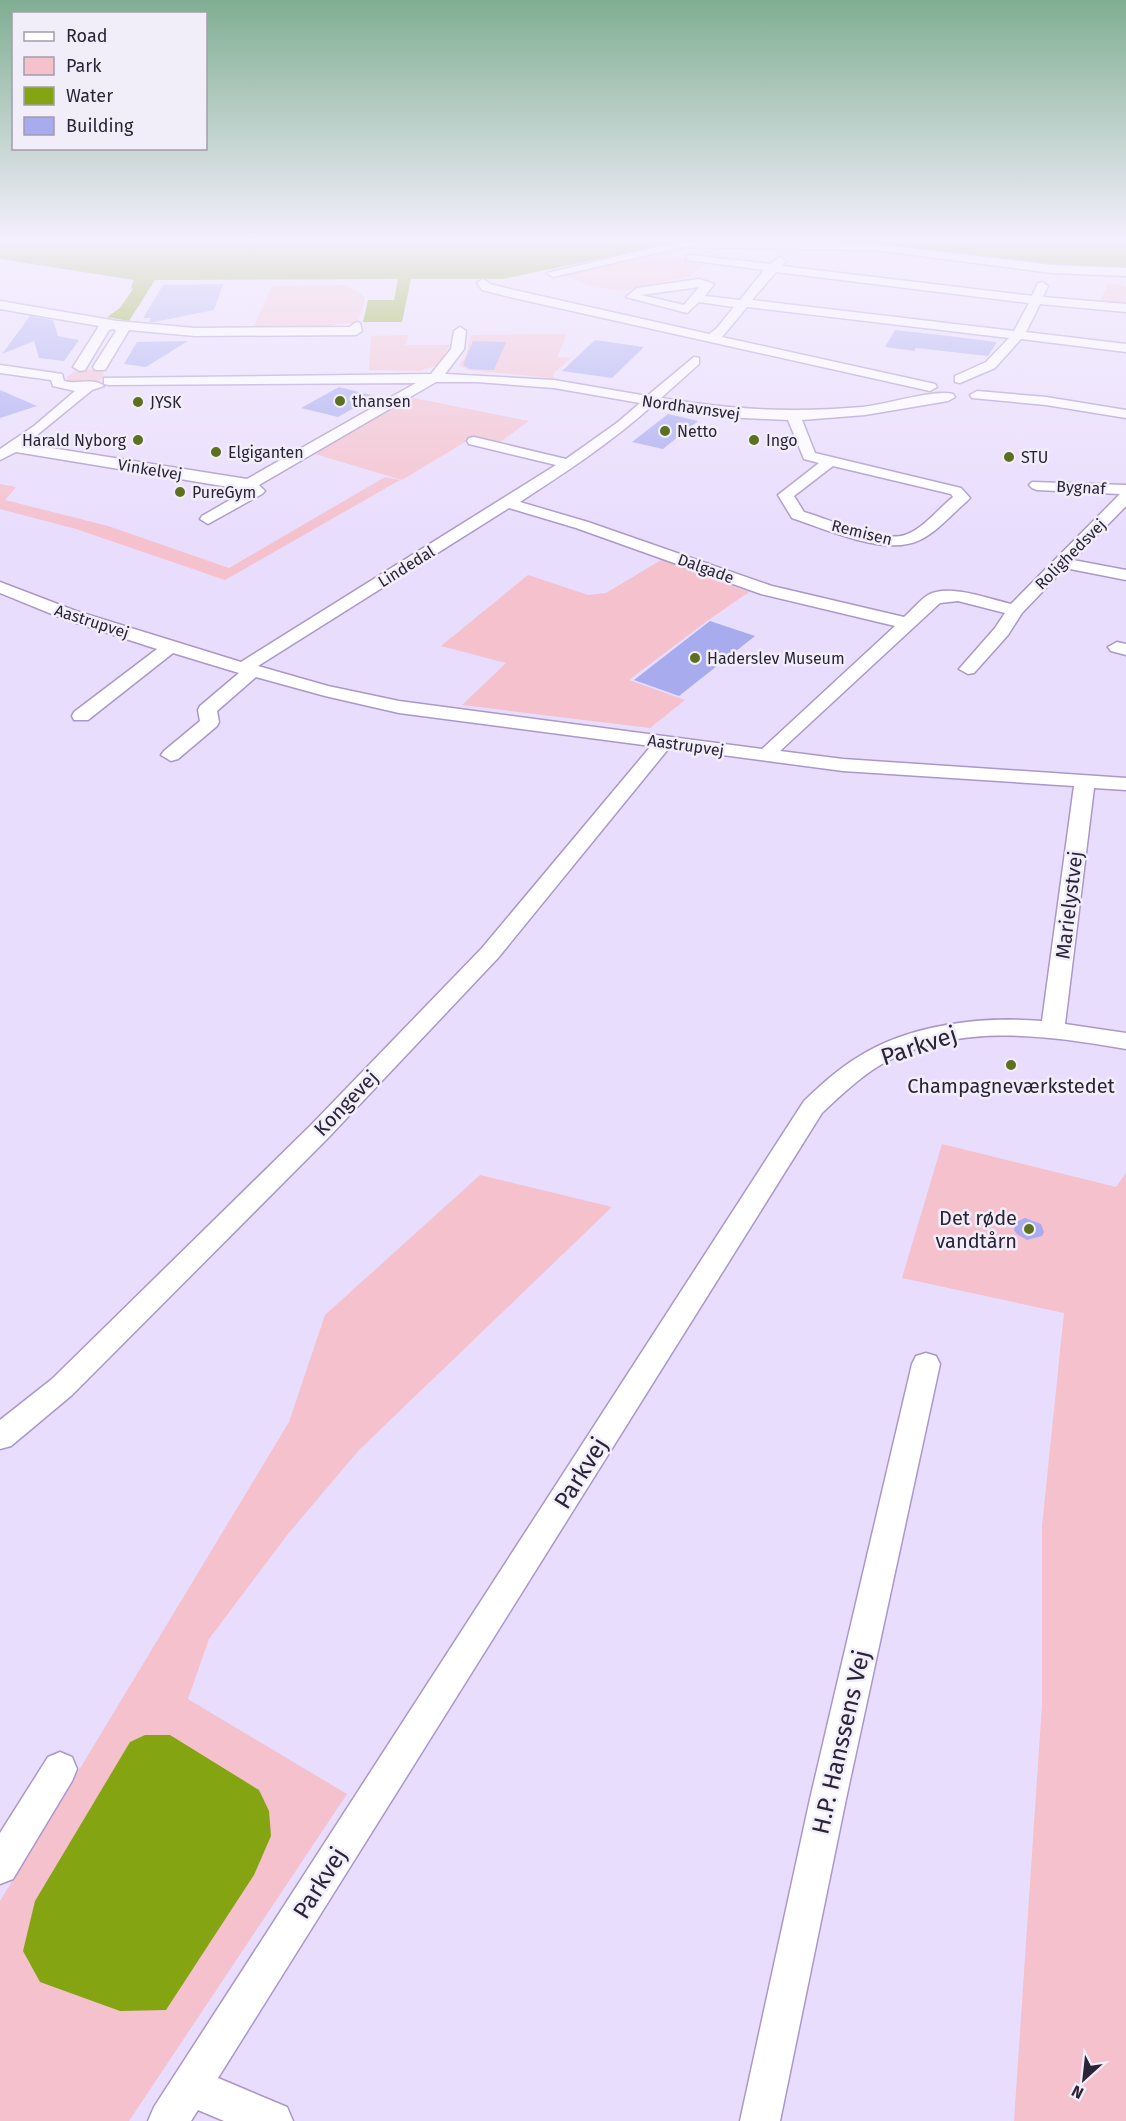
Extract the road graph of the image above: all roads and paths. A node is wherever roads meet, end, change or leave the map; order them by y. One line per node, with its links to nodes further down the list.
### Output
1 (99, 337): 8 (street)
2 (119, 337): 9 (street)
3 (459, 337): 12 (street)
4 (713, 337): 14 (street)
5 (1019, 337): 6 (street); 14 (street, Nordhavnsvej); 17 (street)
6 (1126, 348)
7 (694, 361): 19 (street, Lindedal)
8 (80, 367): 9 (street); 11 (street)
9 (100, 367): 13 (street)
10 (3, 369): 11 (street)
11 (61, 374): 15 (street)
12 (436, 377): 13 (street, Nordhavnsvej); 19 (street, Nordhavnsvej); 29 (street)
13 (112, 378): 16 (street, Nordhavnsvej)
14 (941, 383): 17 (street); 18 (street); 20 (street, Nordhavnsvej)
15 (69, 387): 16 (street); 21 (street)
16 (88, 387): 21 (street)
17 (978, 389): 18 (street, Nordhavnsvej); 22 (street)
18 (948, 397): 20 (street, Nordhavnsvej)
19 (649, 401): 23 (street, Nordhavnsvej); 28 (street, Lindedal)
20 (895, 406): 23 (street, Nordhavnsvej)
21 (61, 409): 25 (street)
22 (1126, 414)
23 (794, 416): 27 (street, Remisen)
24 (474, 441): 28 (street)
25 (15, 447): 26 (street); 29 (street, Vinkelvej)
26 (0, 456)
27 (830, 461): 27 (street, Remisen)
28 (569, 464): 33 (street, Lindedal)
29 (249, 484): 34 (street)
30 (1037, 485): 31 (street, Bygnaf)
31 (1126, 490)
32 (1126, 498): 35 (street, Rolighedsvej)
33 (508, 503): 39 (street, Dalgade); 41 (street, Lindedal)
34 (208, 519)
35 (1062, 563): 36 (street); 38 (street, Rolighedsvej)
36 (1126, 575)
37 (5, 594): 40 (street, Aastrupvej)
38 (1015, 610): 39 (street); 42 (street, Rolighedsvej)
39 (906, 623): 46 (street)
40 (170, 647): 41 (street, Aastrupvej); 43 (street)
41 (248, 669): 44 (street, Aastrupvej); 45 (street)
42 (968, 669)
43 (81, 716)
44 (663, 742): 46 (street, Aastrupvej); 52 (street, Kongevej)
45 (171, 755)
46 (768, 756): 47 (street, Aastrupvej)
47 (1085, 781): 48 (street, Aastrupvej); 49 (street, Marielystvej)
48 (1126, 784)
49 (1053, 1028): 50 (street, Parkvej); 55 (street, Parkvej)
50 (1126, 1041)
51 (926, 1364): 58 (street, H.P. Hanssens Vej)
52 (0, 1437)
53 (60, 1769): 54 (street)
54 (0, 1866)
55 (190, 2087): 56 (street, Parkvej); 57 (street)
56 (168, 2121)
57 (273, 2121)
58 (760, 2121)

